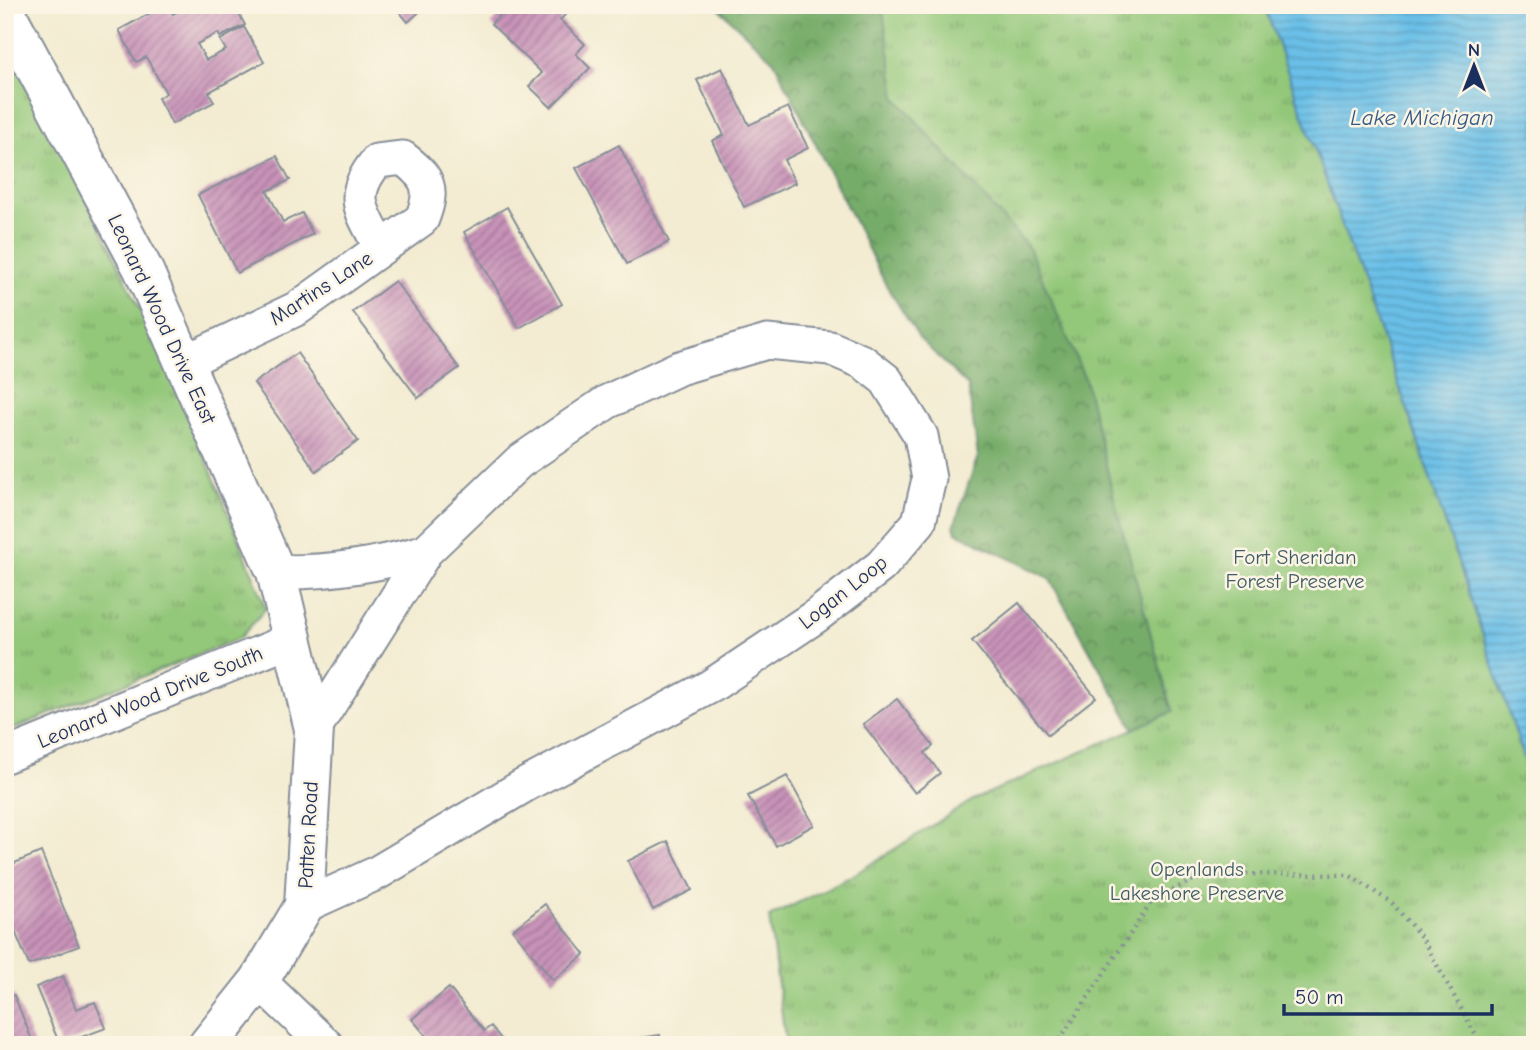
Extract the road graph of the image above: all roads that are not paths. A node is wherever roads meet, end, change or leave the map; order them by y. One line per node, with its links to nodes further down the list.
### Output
1 (5, 11): 3 (street, Leonard Wood Drive East)
2 (381, 248): 3 (street, Martins Lane)
3 (185, 362): 5 (street, Leonard Wood Drive East)
4 (426, 551): 5 (street, Logan Loop); 7 (street, Logan Loop); 9 (street, Logan Loop)
5 (276, 572): 6 (street, Leonard Wood Drive East)
6 (294, 639): 7 (street, Patten Road); 8 (street, Leonard Wood Drive South)
7 (314, 729): 9 (street, Patten Road)
8 (5, 756)
9 (304, 906): 10 (street, Patten Road)
10 (258, 981): 11 (street, Patten Road); 12 (street)
11 (208, 1045)
12 (326, 1045)

